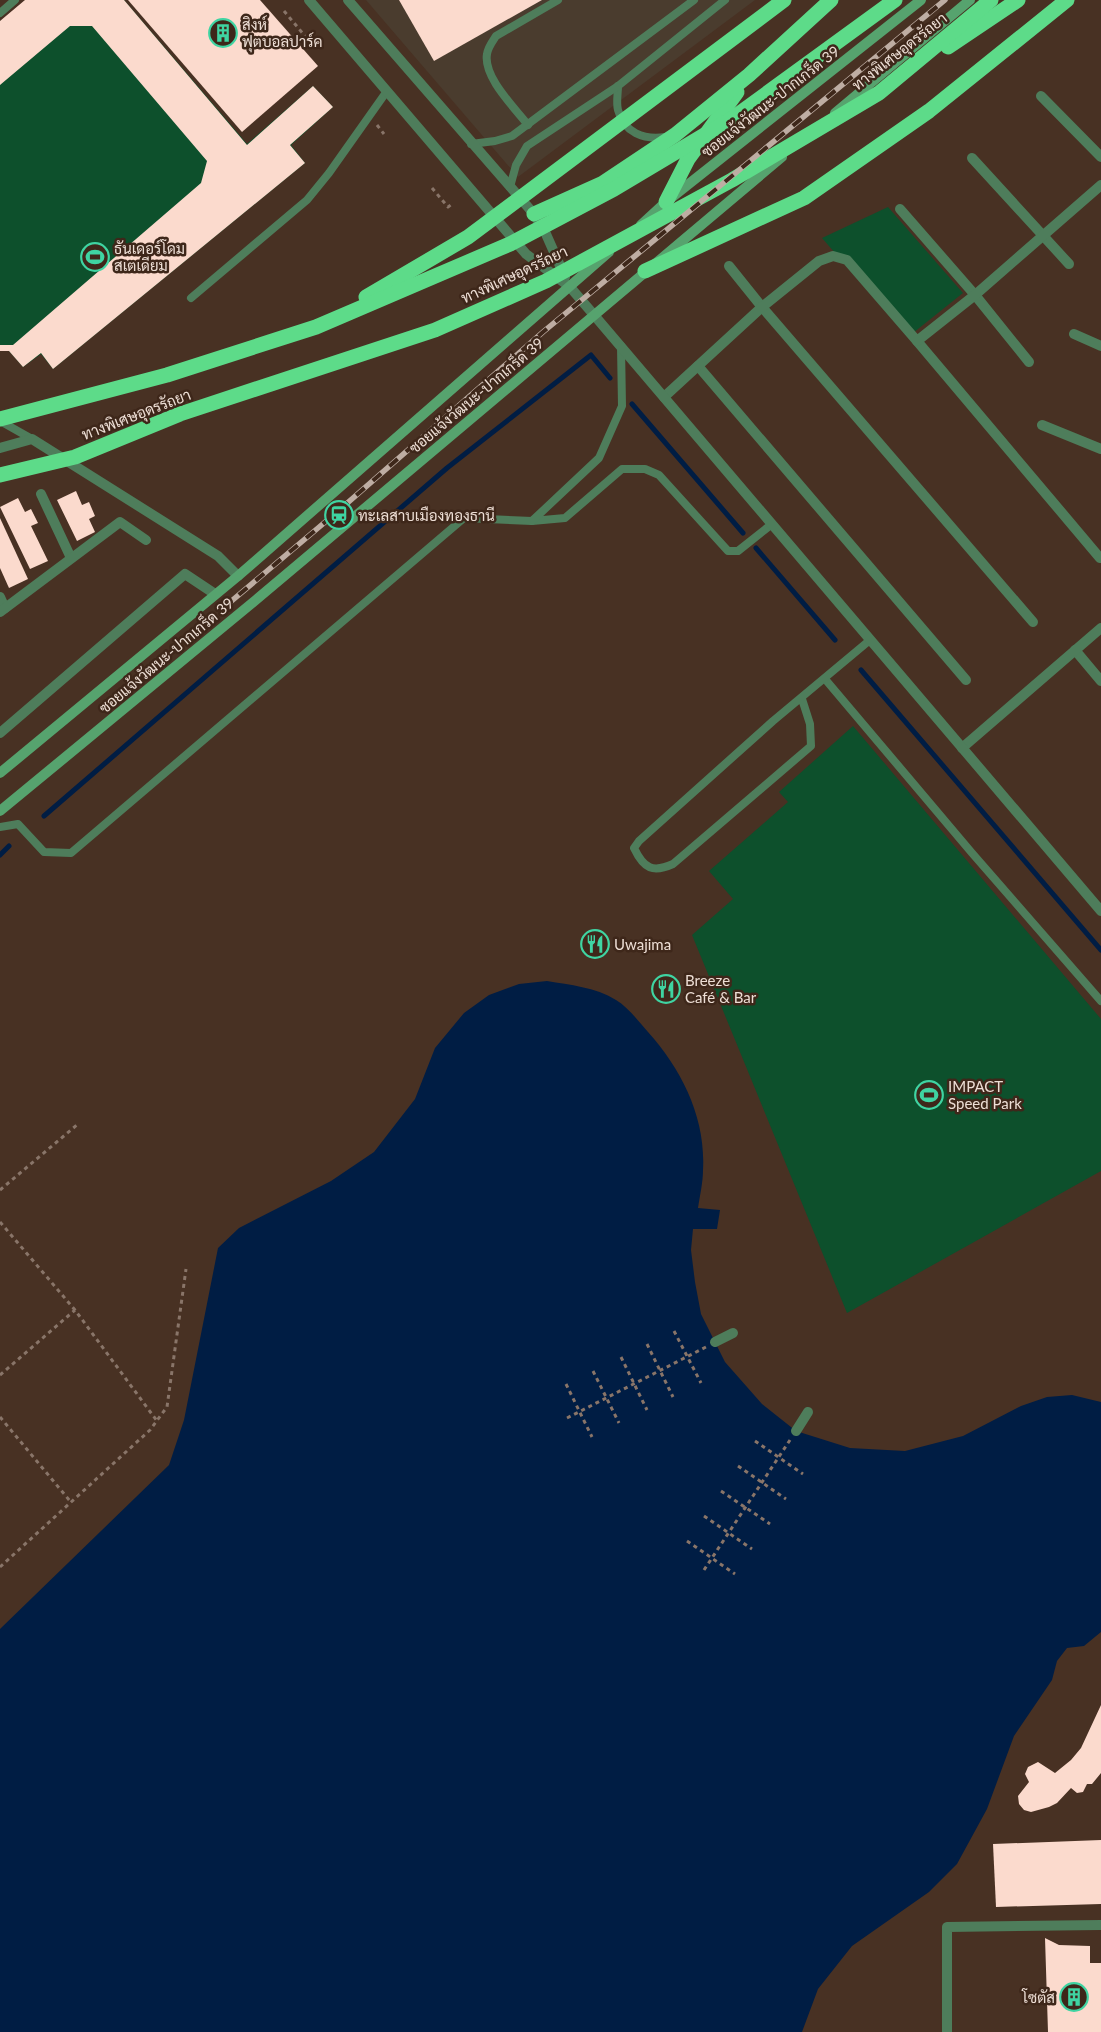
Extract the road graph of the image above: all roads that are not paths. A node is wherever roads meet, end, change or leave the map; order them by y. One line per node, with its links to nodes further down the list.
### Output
1 (15, 0): 16 (lane)
2 (309, 0): 19 (street)
3 (348, 0): 24 (street)
4 (558, 0): 22 (lane)
5 (694, 0): 15 (lane)
6 (724, 0): 18 (lane)
7 (784, 0): 41 (highway)
8 (831, 0): 17 (highway)
9 (895, 0): 41 (highway, ทางพิเศษอุดรรัถยา)
10 (921, 0): 29 (main road, ซอยแจ้งวัฒนะ-ปากเกร็ด 39)
11 (970, 0): 35 (main road, ซอยแจ้งวัฒนะ-ปากเกร็ด 39)
12 (991, 0): 20 (highway, ทางพิเศษอุดรรัถยา)
13 (1018, 0): 20 (highway)
14 (1068, 0): 35 (highway)
15 (686, 3): 22 (lane)
16 (0, 13)
17 (750, 75): 23 (highway); 29 (highway)
18 (618, 86): 23 (lane); 28 (lane)
19 (387, 91): 36 (street); 38 (lane)
20 (879, 93): 54 (highway, ทางพิเศษอุดรรัถยา)
21 (1041, 96): 25 (street)
22 (528, 125): 24 (lane)
23 (675, 135): 31 (highway)
24 (471, 144): 28 (street)
25 (1101, 157)
26 (972, 158): 32 (street)
27 (1101, 185): 32 (street)
28 (510, 187): 31 (street)
29 (666, 202): 36 (main road, ซอยแจ้งวัฒนะ-ปากเกร็ด 39)
30 (900, 209): 37 (street)
31 (534, 214): 36 (street)
32 (1043, 236): 33 (street); 37 (street)
33 (1069, 264)
34 (729, 266): 39 (street)
35 (645, 271): 40 (main road, ซอยแจ้งวัฒนะ-ปากเกร็ด 39)
36 (570, 287): 40 (street); 61 (main road, ซอยแจ้งวัฒนะ-ปากเกร็ด 39)
37 (975, 295): 43 (street); 46 (street)
38 (191, 298)
39 (762, 307): 43 (street); 47 (street); 65 (street)
40 (594, 315): 44 (street); 76 (main road, ซอยแจ้งวัฒนะ-ปากเกร็ด 39)
41 (316, 327): 49 (highway, ทางพิเศษอุดรรัถยา)
42 (1074, 334): 45 (street)
43 (917, 341): 60 (street)
44 (621, 346): 48 (street); 56 (lane)
45 (1101, 346)
46 (1029, 362)
47 (698, 366): 48 (street); 70 (street)
48 (664, 397): 57 (street)
49 (0, 420): 51 (lane)
50 (1042, 425): 53 (street)
51 (32, 439): 52 (street); 61 (street)
52 (0, 448)
53 (1101, 448)
54 (0, 475)
55 (41, 494): 59 (street)
56 (532, 521): 57 (lane); 77 (lane)
57 (772, 524): 67 (street)
58 (146, 540): 59 (street)
59 (71, 558): 64 (street)
60 (1100, 558)
61 (238, 576): 62 (main road, ซอยแจ้งวัฒนะ-ปากเกร็ด 39)
62 (215, 594): 73 (street); 75 (main road, ซอยแจ้งวัฒนะ-ปากเกร็ด 39)
63 (0, 597): 64 (street)
64 (2, 610)
65 (1033, 622)
66 (1101, 628): 68 (street)
67 (870, 640): 69 (lane); 74 (street)
68 (1075, 650): 71 (street); 74 (street)
69 (824, 679): 72 (lane); 79 (lane)
70 (966, 680)
71 (1101, 681)
72 (802, 699): 72 (lane)
73 (0, 732)
74 (962, 748): 78 (street)
75 (0, 773)
76 (0, 811)
77 (0, 827)
78 (1101, 911)
79 (1101, 1001)
80 (733, 1333): 81 (street)
81 (715, 1342)
82 (808, 1412): 83 (street)
83 (796, 1431)
84 (1101, 1925): 85 (street)
85 (947, 2032)

